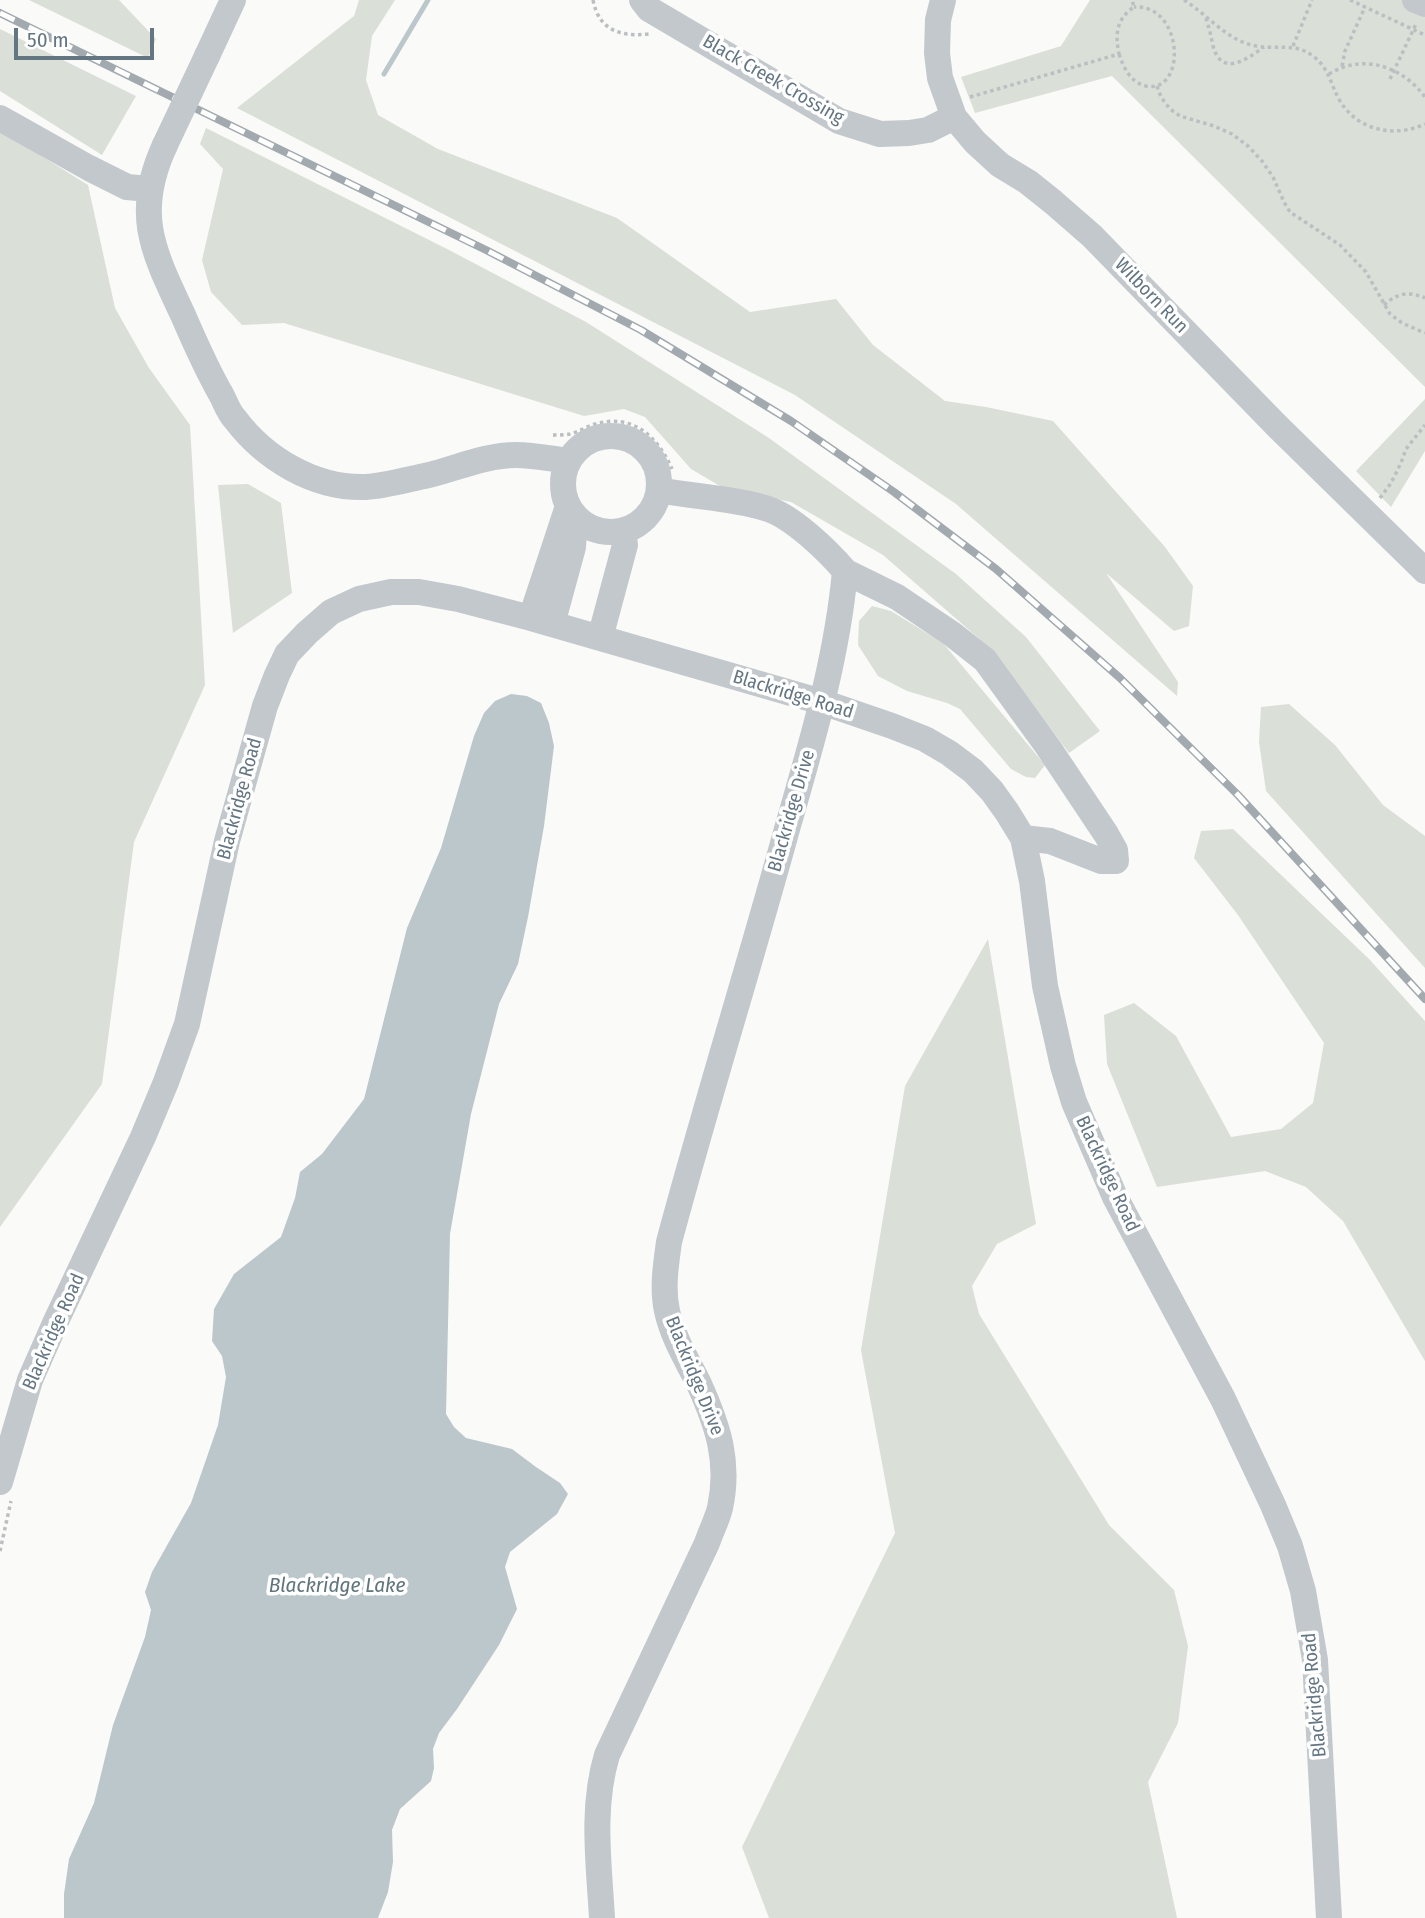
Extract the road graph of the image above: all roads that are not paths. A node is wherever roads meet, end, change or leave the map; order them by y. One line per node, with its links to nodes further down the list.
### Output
1 (233, 0): 8 (street, bridge)
2 (642, 0): 6 (street, Black Creek Crossing)
3 (943, 0): 6 (street, Wilborn Run)
4 (1415, 0): 5 (street)
5 (1425, 4)
6 (959, 108): 13 (street, Wilborn Run)
7 (0, 118): 8 (street)
8 (149, 189): 9 (street)
9 (569, 461): 10 (street); 11 (street)
10 (666, 491): 12 (street); 14 (street)
11 (572, 512): 12 (street); 15 (street)
12 (623, 531): 16 (street)
13 (1425, 570)
14 (844, 571): 17 (street, Blackridge Drive); 18 (street)
15 (541, 621): 16 (street, Blackridge Road); 19 (street, Blackridge Road)
16 (600, 638): 17 (street, Blackridge Road)
17 (822, 702): 18 (street, Blackridge Road); 20 (street, Blackridge Drive)
18 (1023, 838): 21 (street, Blackridge Road)
19 (0, 1482)
20 (602, 1918)
21 (1329, 1918)

